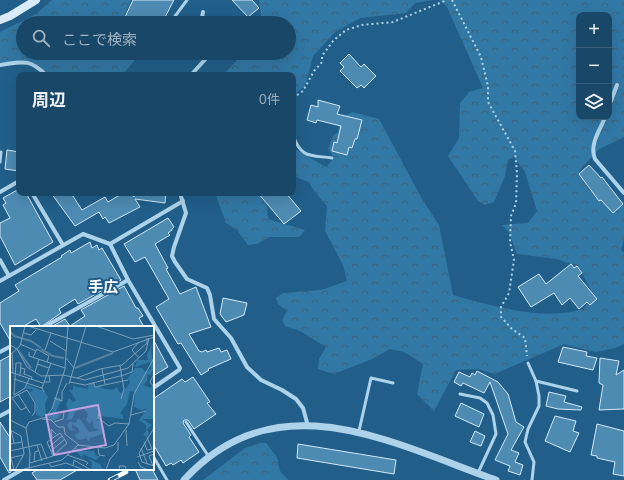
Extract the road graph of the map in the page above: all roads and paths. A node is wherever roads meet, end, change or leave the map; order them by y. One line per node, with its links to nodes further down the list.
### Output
1 (36, 0): 8 (main road)
2 (187, 0): 6 (lane)
3 (447, 0): 14 (path)
4 (452, 0): 38 (path)
5 (203, 12): 7 (street)
6 (175, 16)
7 (202, 16)
8 (0, 20)
9 (205, 60): 12 (street)
10 (0, 65): 11 (street)
11 (43, 72)
12 (194, 72)
13 (617, 85): 15 (street)
14 (296, 96)
15 (612, 98)
16 (604, 120): 23 (street)
17 (296, 141): 19 (lane)
18 (1, 152): 20 (lane)
19 (332, 158)
20 (0, 162)
21 (16, 182): 22 (street)
22 (0, 192)
23 (624, 193)
24 (34, 196): 28 (street)
25 (181, 196): 26 (street)
26 (183, 201): 27 (street); 47 (street)
27 (110, 244): 28 (street); 31 (street)
28 (63, 245): 30 (street)
29 (0, 260): 30 (street)
30 (9, 276): 32 (street)
31 (128, 280): 33 (street); 34 (street)
32 (0, 281)
33 (46, 326)
34 (153, 326)
35 (154, 328): 41 (street)
36 (10, 347): 37 (street)
37 (0, 352)
38 (528, 363): 39 (lane)
39 (536, 381): 42 (lane); 57 (lane)
40 (393, 383): 48 (lane)
41 (154, 387)
42 (577, 391)
43 (460, 394): 52 (lane)
44 (10, 411): 45 (street)
45 (0, 416)
46 (186, 422): 50 (lane)
47 (308, 426): 48 (street); 50 (street)
48 (359, 431): 52 (street)
49 (154, 458): 54 (lane)
50 (210, 458): 55 (street)
51 (21, 470): 53 (street)
52 (478, 474): 56 (street)
53 (4, 480)
54 (167, 480)
55 (184, 480)
56 (496, 480)
57 (532, 480)

